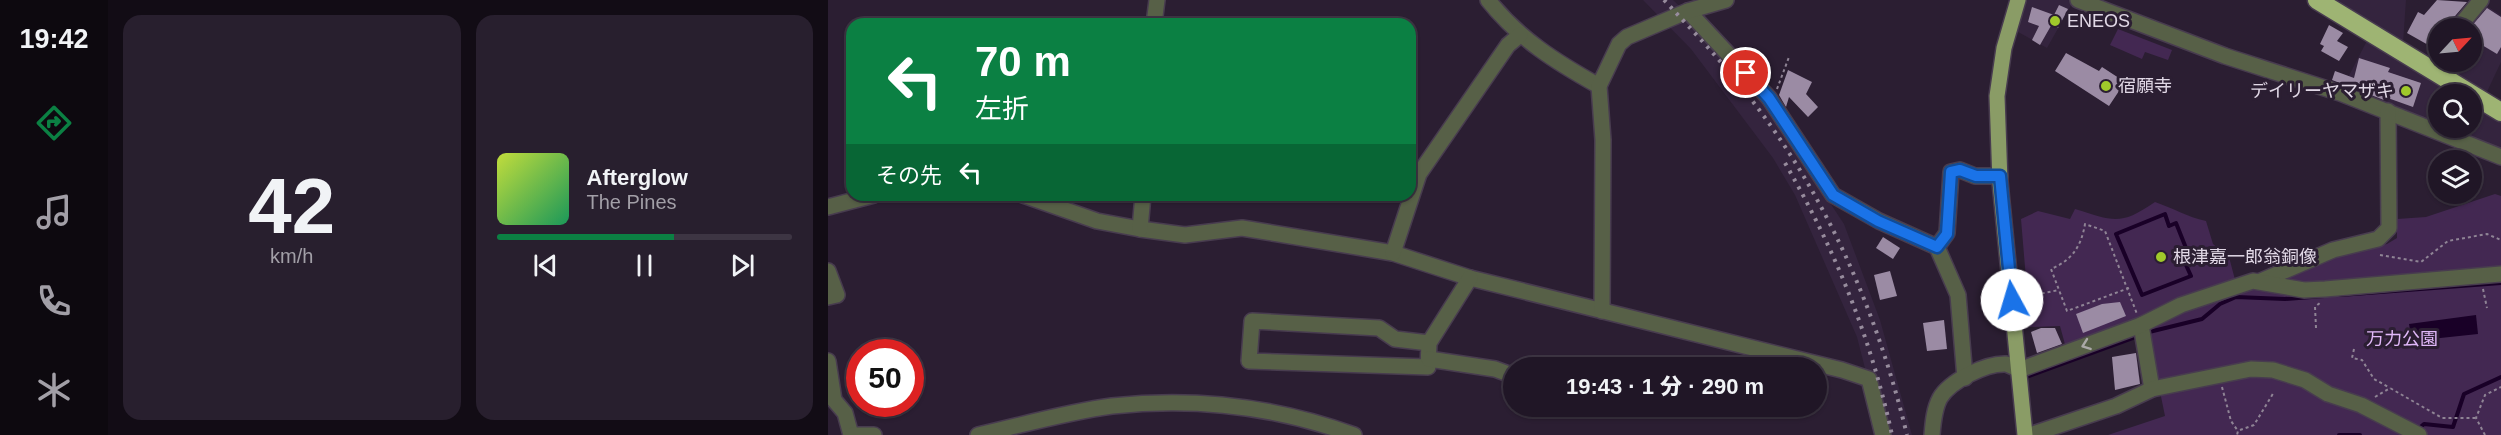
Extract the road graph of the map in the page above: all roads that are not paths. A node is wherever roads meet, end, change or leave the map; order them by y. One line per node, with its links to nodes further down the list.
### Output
1 (1157, 0): 9 (street)
2 (1488, 0): 11 (street)
3 (1726, 0): 8 (street)
4 (2018, 0): 18 (main road)
5 (2078, 0): 15 (street)
6 (2318, 0): 13 (highway)
7 (2481, 0): 10 (street)
8 (1688, 11): 14 (street); 26 (street)
9 (1155, 18)
10 (2464, 18)
11 (1520, 35): 14 (street); 19 (street)
12 (2450, 72): 13 (street)
13 (2448, 79): 16 (highway)
14 (1599, 86): 33 (street)
15 (2388, 111): 17 (street); 31 (street)
16 (2501, 111)
17 (2501, 157)
18 (2000, 176): 26 (street); 37 (main road)
19 (1416, 183)
20 (851, 201): 24 (street)
21 (1040, 201): 25 (street)
22 (1142, 201): 25 (street)
23 (1410, 201): 27 (street)
24 (828, 207)
25 (1140, 229): 27 (street)
26 (1937, 247): 39 (street)
27 (1393, 253): 30 (street)
28 (828, 271): 32 (street)
29 (2501, 274): 31 (street)
30 (1470, 278): 33 (street); 35 (street)
31 (2261, 281): 34 (street)
32 (828, 297)
33 (1602, 311): 46 (street)
34 (2142, 331): 37 (street, one-way to 37); 40 (street)
35 (1429, 351): 35 (street); 38 (street)
36 (828, 361): 42 (street)
37 (2019, 370): 39 (street); 48 (main road)
38 (1503, 372)
39 (1965, 378): 47 (street)
40 (2152, 389): 41 (street); 49 (street)
41 (2415, 433)
42 (852, 435): 43 (street)
43 (874, 435)
44 (978, 435): 45 (street)
45 (1354, 435)
46 (1883, 435)
47 (1932, 435)
48 (2025, 435)
49 (2030, 435)

